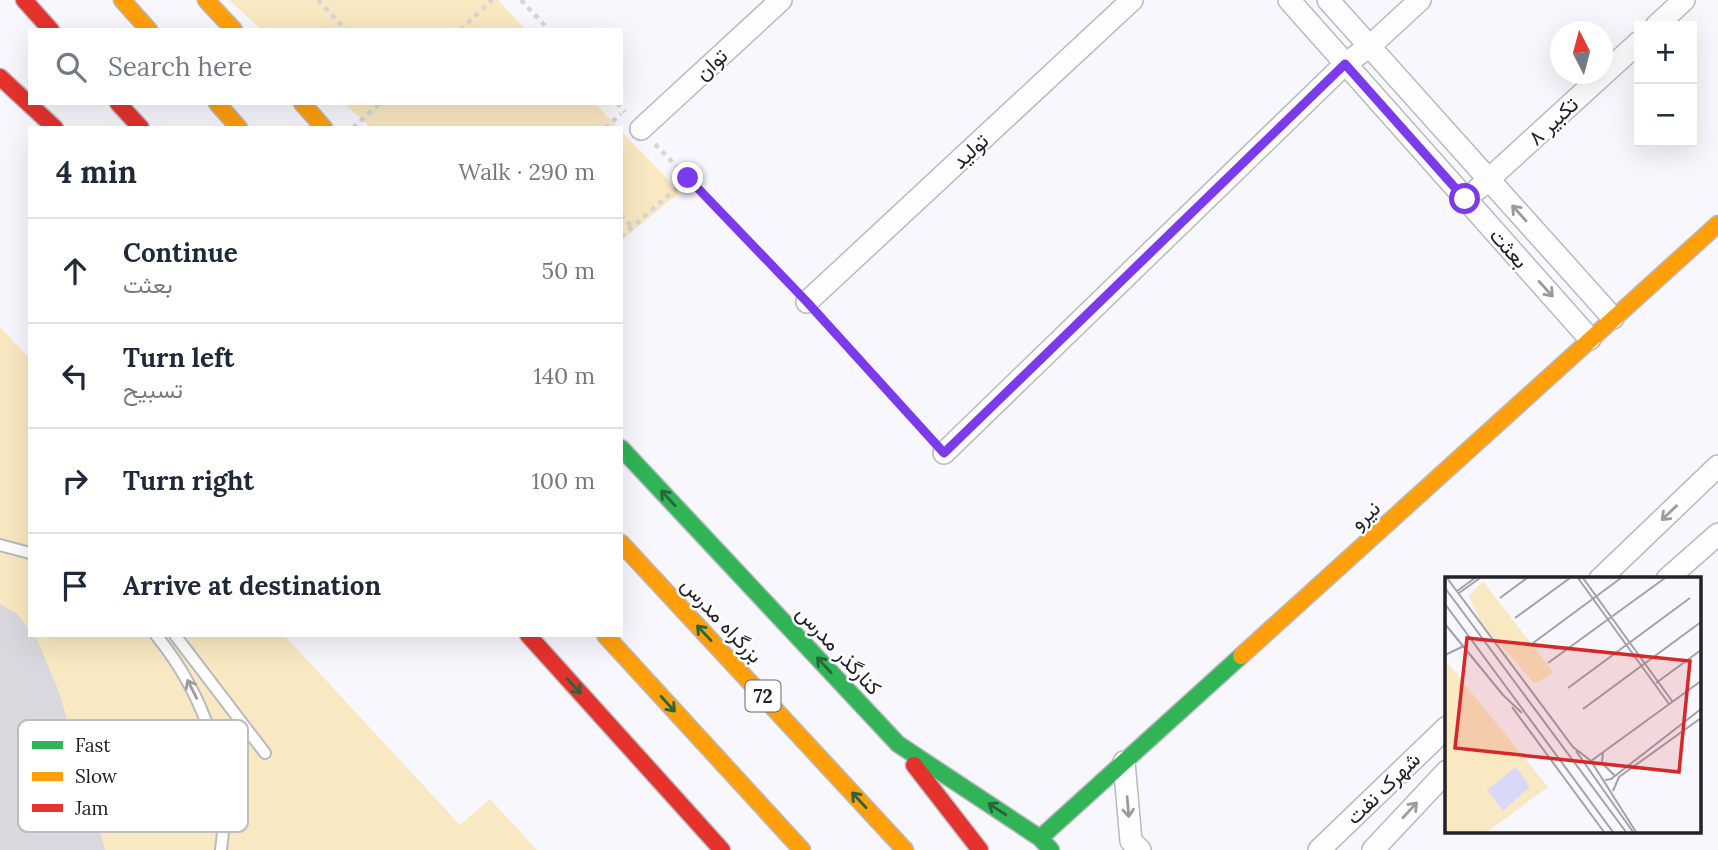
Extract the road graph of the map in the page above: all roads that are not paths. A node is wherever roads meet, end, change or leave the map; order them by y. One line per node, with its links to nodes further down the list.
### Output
1 (24, 0): 11 (main road)
2 (122, 0): 12 (main road)
3 (206, 0): 13 (main road)
4 (781, 0): 27 (street, توان)
5 (1132, 0): 31 (street, تولید)
6 (1289, 0): 16 (street, بعثت)
7 (1328, 0): 14 (street, بعثت)
8 (1420, 0): 14 (street)
9 (1684, 0): 10 (street)
10 (1661, 21)
11 (49, 28)
12 (147, 28)
13 (232, 28)
14 (1370, 46): 16 (street); 28 (street, بعثت)
15 (1634, 47): 28 (street, تکبیر ۸)
16 (1345, 64): 29 (street, بعثت); 35 (street)
17 (0, 77): 18 (main road)
18 (28, 103)
19 (30, 105): 23 (main road)
20 (120, 105): 24 (main road)
21 (219, 105): 25 (main road)
22 (304, 105): 26 (main road)
23 (53, 126)
24 (139, 126)
25 (237, 126)
26 (322, 126)
27 (641, 128)
28 (1490, 180): 29 (street, تکبیر ۸); 32 (street, بعثت, one-way to 28)
29 (1465, 199): 33 (street, بعثت, one-way to 33)
30 (1718, 224): 32 (main road, نیرو)
31 (807, 302)
32 (1613, 318): 33 (main road, نیرو)
33 (1591, 339): 53 (main road, نیرو)
34 (623, 450): 51 (main road, کنارگذر مدرس, one-way to 34)
35 (944, 453)
36 (1718, 466): 41 (street, one-way to 41)
37 (1718, 534): 42 (street)
38 (0, 545): 40 (lane)
39 (623, 545): 60 (main road, بزرگراه مدرس / 72, one-way to 39)
40 (28, 552)
41 (1602, 577)
42 (1669, 577)
43 (158, 637): 47 (lane, one-way to 43)
44 (177, 637): 48 (lane)
45 (530, 637): 58 (main road, one-way to 58)
46 (608, 637): 59 (main road, one-way to 59)
47 (206, 720)
48 (240, 720)
49 (1445, 729): 63 (street, شهرک نفت)
50 (248, 731): 52 (lane)
51 (898, 744): 56 (main road, کنارگذر مدرس, one-way to 51); 61 (main road)
52 (265, 753)
53 (1124, 762): 56 (main road, نیرو); 62 (street, one-way to 62)
54 (1445, 773): 64 (street, شهرک نفت, one-way to 54)
55 (221, 832): 57 (lane, one-way to 55)
56 (1046, 844)
57 (220, 850)
58 (722, 850)
59 (802, 850)
60 (905, 850)
61 (980, 850)
62 (1140, 850)
63 (1319, 850)
64 (1373, 850)

